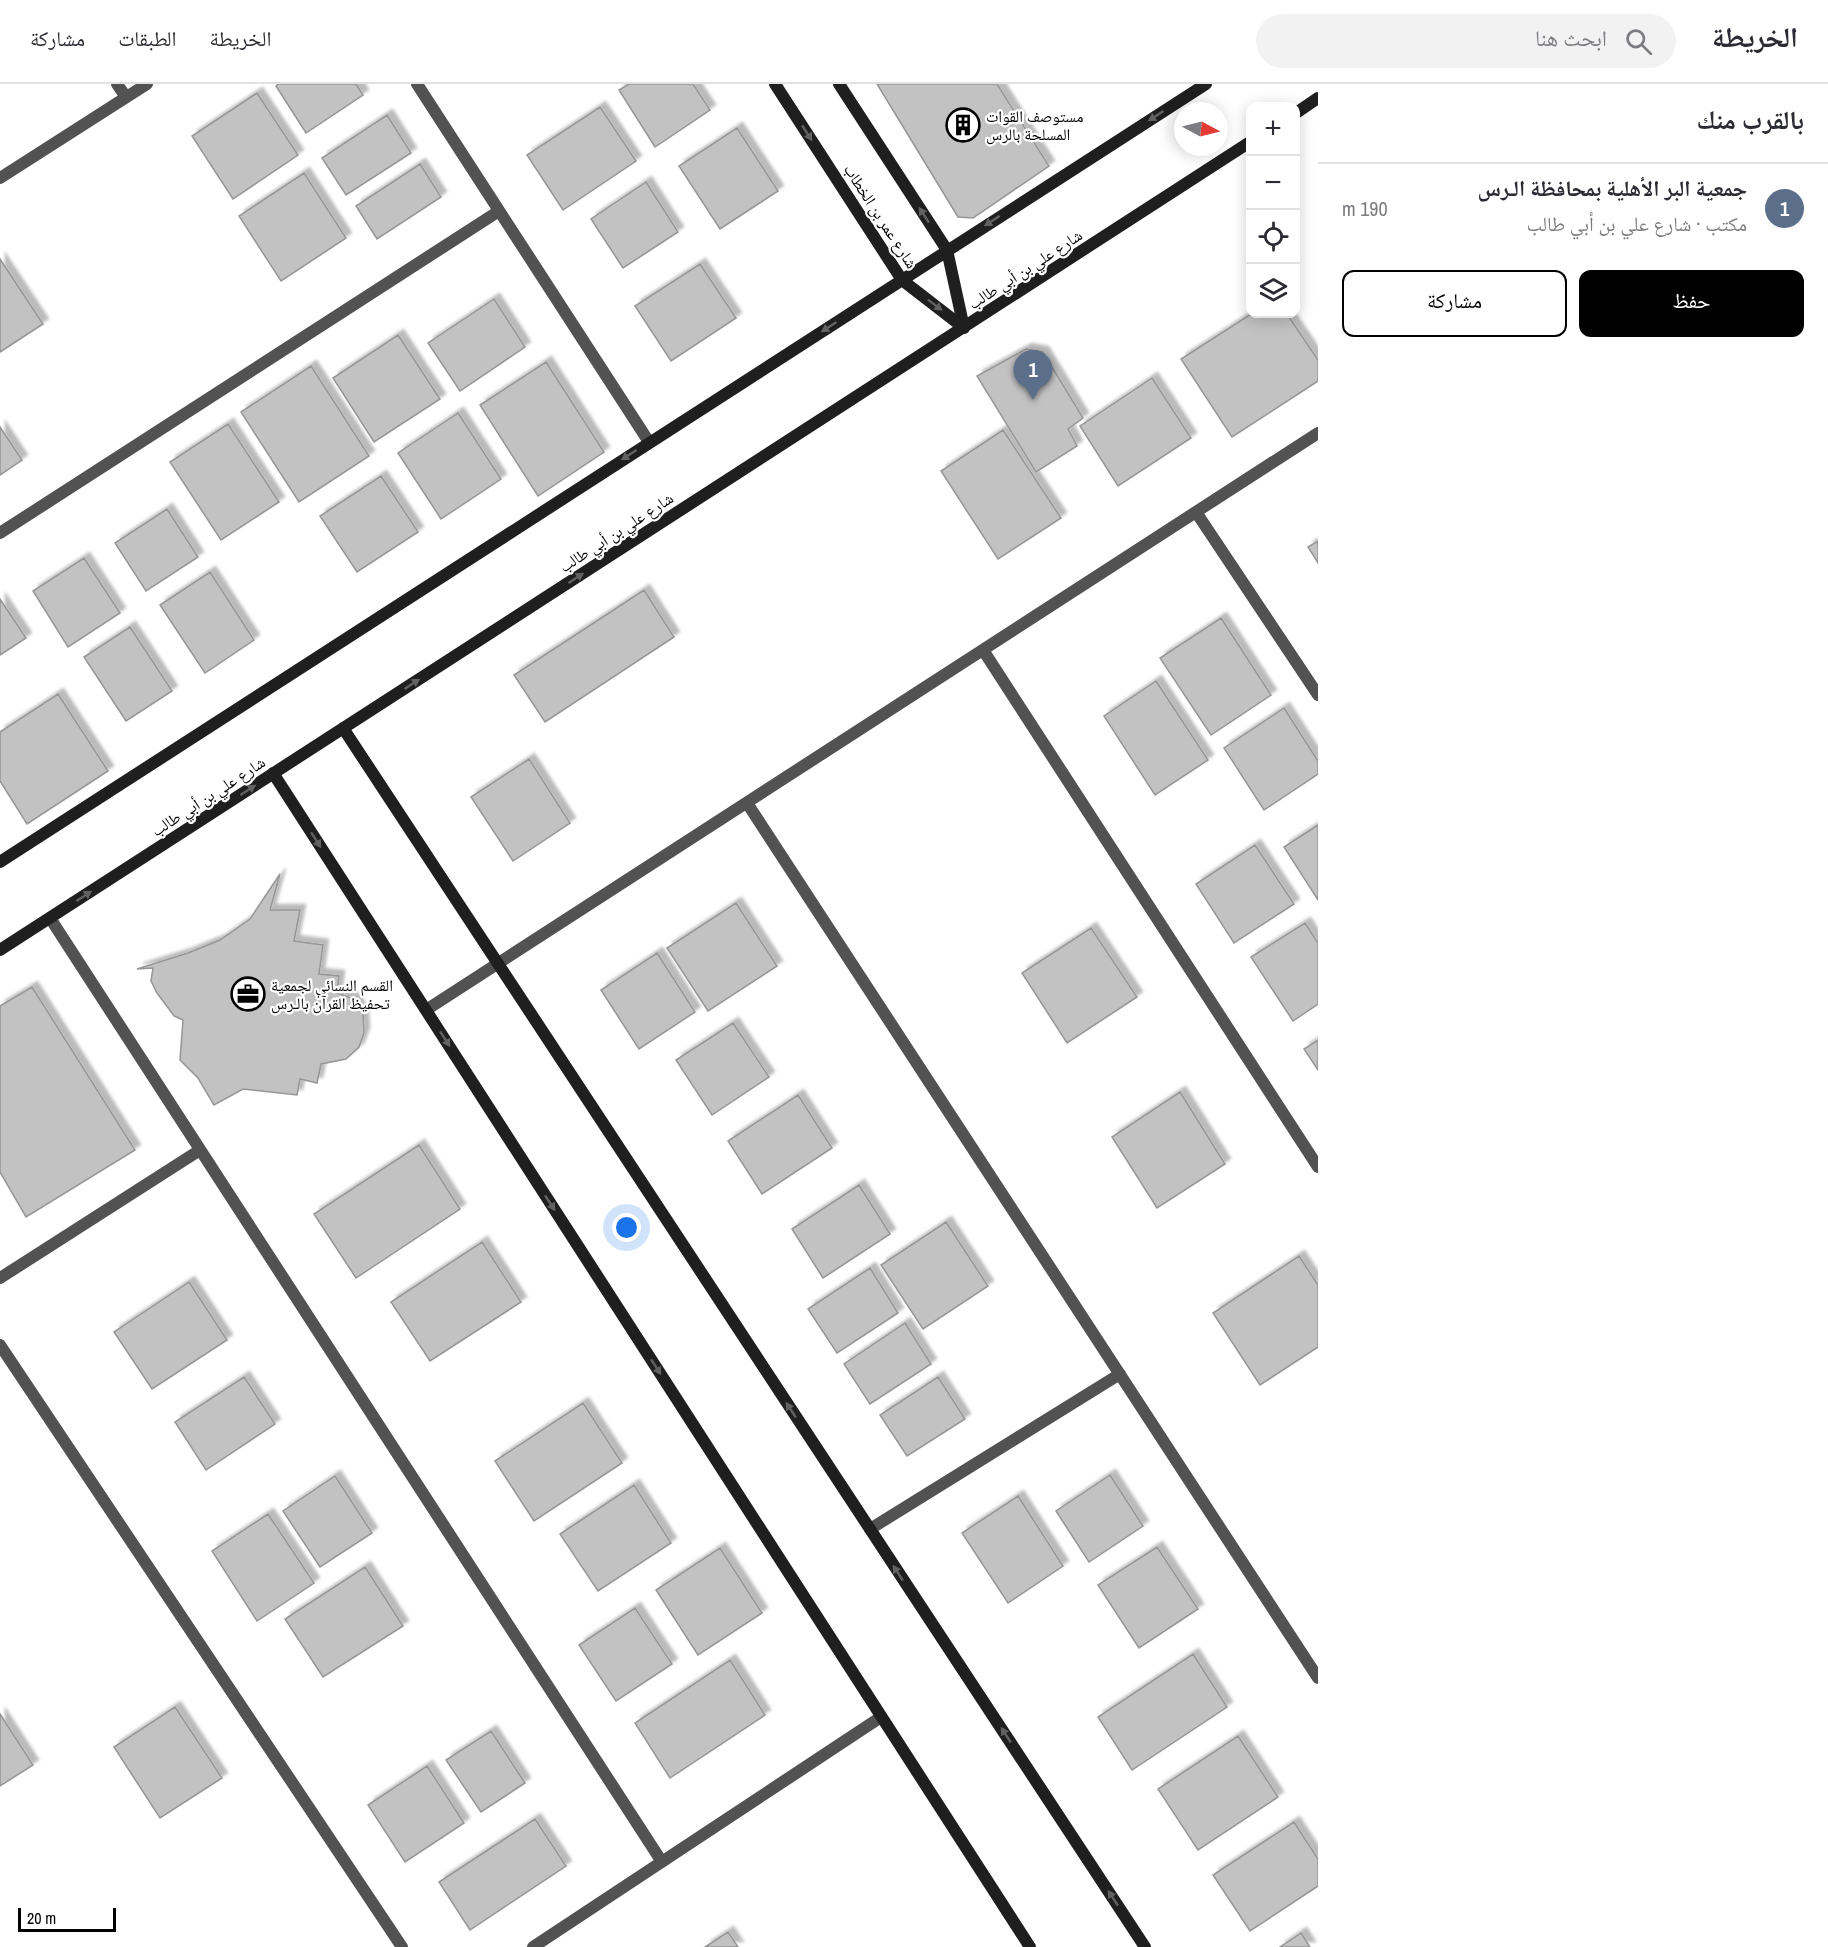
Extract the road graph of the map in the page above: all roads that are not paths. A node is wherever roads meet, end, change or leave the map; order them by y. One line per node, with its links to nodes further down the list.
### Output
1 (117, 84): 7 (street)
2 (147, 84): 7 (street)
3 (417, 84): 12 (street)
4 (775, 84): 14 (street, شارع عمر بن الخطاب, one-way to 14)
5 (839, 84): 13 (street, one-way to 5)
6 (1206, 84): 13 (street, one-way to 13)
7 (126, 97): 11 (street)
8 (1318, 98): 9 (street)
9 (1300, 110)
10 (1246, 145): 15 (street, شارع علي بن أبي طالب)
11 (0, 178)
12 (499, 211): 17 (street); 19 (street)
13 (947, 250): 14 (street); 15 (street)
14 (902, 280): 15 (street, شارع عمر بن الخطاب, one-way to 15); 17 (street, one-way to 17)
15 (964, 328): 22 (street, شارع علي بن أبي طالب, one-way to 15)
16 (1318, 433): 18 (street)
17 (649, 442): 25 (street, one-way to 25)
18 (1196, 512): 20 (street); 21 (street)
19 (0, 533)
20 (983, 650): 24 (street); 31 (street)
21 (1318, 695)
22 (343, 729): 23 (street, شارع علي بن أبي طالب); 28 (street)
23 (273, 773): 26 (street, شارع علي بن أبي طالب, one-way to 23); 29 (street, one-way to 29)
24 (747, 803): 28 (street); 34 (street)
25 (0, 862)
26 (50, 918): 27 (street, شارع علي بن أبي طالب); 30 (street)
27 (0, 950)
28 (497, 964): 29 (street); 35 (street, one-way to 28)
29 (426, 1010): 37 (street, one-way to 37)
30 (200, 1150): 32 (street); 38 (street)
31 (1318, 1167)
32 (0, 1278)
33 (0, 1345): 39 (street)
34 (1120, 1374): 35 (street); 36 (street)
35 (870, 1529): 42 (street, one-way to 35)
36 (1318, 1678)
37 (881, 1717): 38 (street); 41 (street)
38 (662, 1862): 40 (street)
39 (402, 1947)
40 (533, 1947)
41 (1030, 1947)
42 (1145, 1947)

